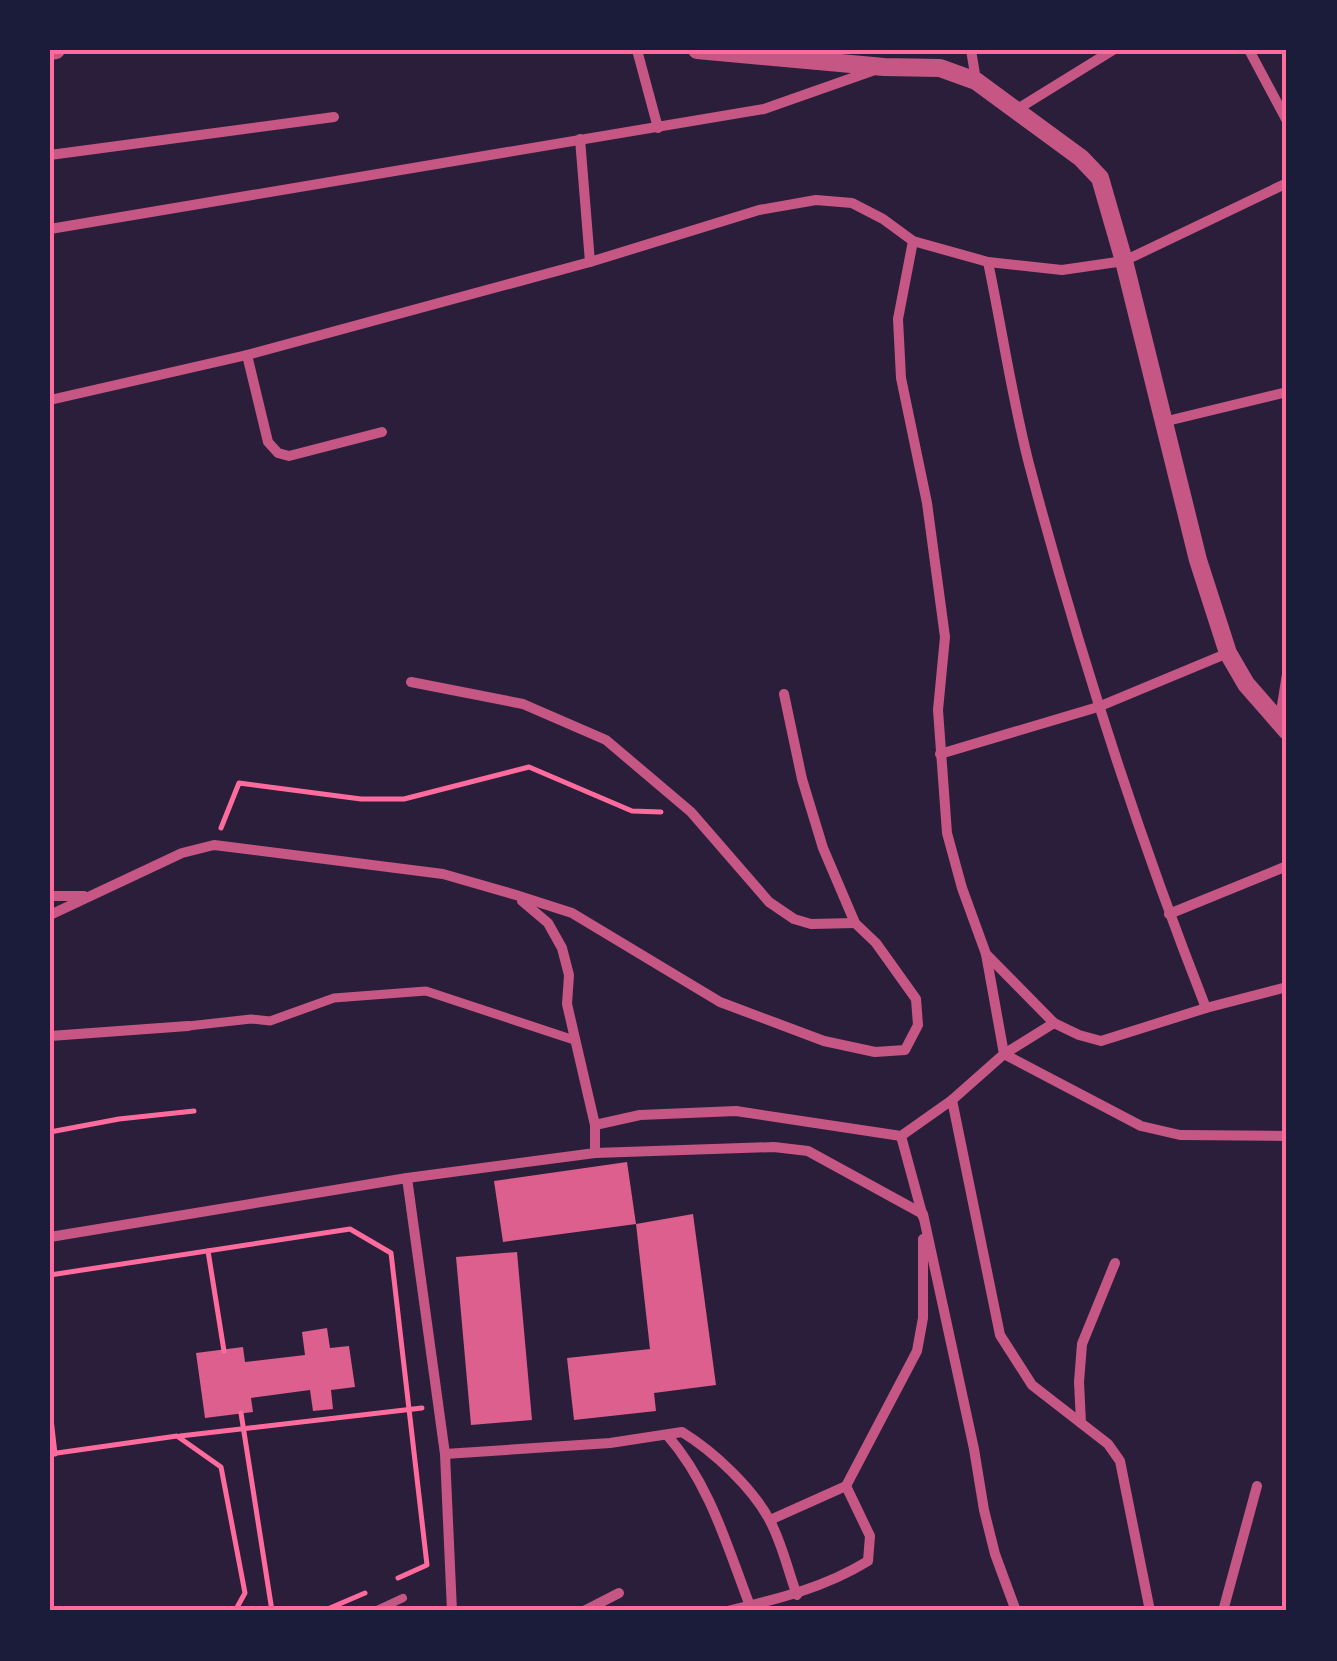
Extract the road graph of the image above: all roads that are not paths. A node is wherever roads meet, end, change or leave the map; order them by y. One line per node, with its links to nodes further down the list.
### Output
1 (637, 50): 11 (street)
2 (697, 50): 6 (street)
3 (971, 50): 7 (street)
4 (1113, 50): 8 (street)
5 (1249, 50): 10 (street)
6 (884, 67): 7 (street); 11 (street)
7 (976, 81): 8 (street)
8 (1016, 110): 17 (street)
9 (334, 118): 13 (street)
10 (1287, 122)
11 (658, 128): 12 (street)
12 (580, 139): 15 (street); 18 (street)
13 (50, 155)
14 (1287, 183): 17 (street)
15 (50, 229)
16 (913, 241): 18 (street); 19 (street); 31 (street)
17 (1124, 261): 19 (street); 23 (street)
18 (590, 262): 20 (street)
19 (988, 262): 29 (street)
20 (247, 355): 22 (street); 24 (street)
21 (1287, 392): 23 (street)
22 (50, 400)
23 (1163, 422): 25 (street)
24 (382, 432)
25 (1228, 654): 29 (street); 30 (street)
26 (1287, 674): 30 (street)
27 (410, 682): 38 (street)
28 (784, 694): 38 (street)
29 (1098, 707): 31 (street); 36 (street)
30 (1283, 728)
31 (940, 754): 39 (street)
32 (1287, 866): 36 (street)
33 (516, 895): 35 (street); 38 (street); 45 (street)
34 (50, 896): 35 (street)
35 (85, 896): 37 (street)
36 (1170, 914): 41 (street)
37 (50, 915)
38 (856, 923)
39 (986, 954): 42 (street); 46 (street)
40 (1287, 987): 41 (street)
41 (1206, 1008): 42 (street)
42 (1054, 1022): 46 (street)
43 (188, 1026): 44 (street); 45 (street)
44 (50, 1036)
45 (574, 1040): 48 (street)
46 (1004, 1054): 47 (street); 50 (street)
47 (952, 1100): 49 (street); 56 (street)
48 (595, 1125): 49 (street); 51 (street)
49 (901, 1136): 53 (street)
50 (1287, 1136)
51 (595, 1153): 52 (street); 53 (street)
52 (407, 1178): 54 (street); 58 (street)
53 (924, 1214): 59 (street); 70 (street)
54 (50, 1237)
55 (1115, 1263): 56 (street)
56 (1081, 1423): 71 (street)
57 (667, 1435): 58 (street); 61 (street); 65 (street)
58 (445, 1454): 67 (street)
59 (846, 1486): 61 (street); 63 (street)
60 (1257, 1486): 72 (street)
61 (770, 1520): 63 (street)
62 (619, 1593): 68 (street)
63 (797, 1595): 65 (street)
64 (403, 1598): 66 (lane)
65 (750, 1606): 69 (street)
66 (375, 1611)
67 (452, 1611)
68 (584, 1611)
69 (728, 1611)
70 (1016, 1611)
71 (1150, 1611)
72 (1223, 1611)

